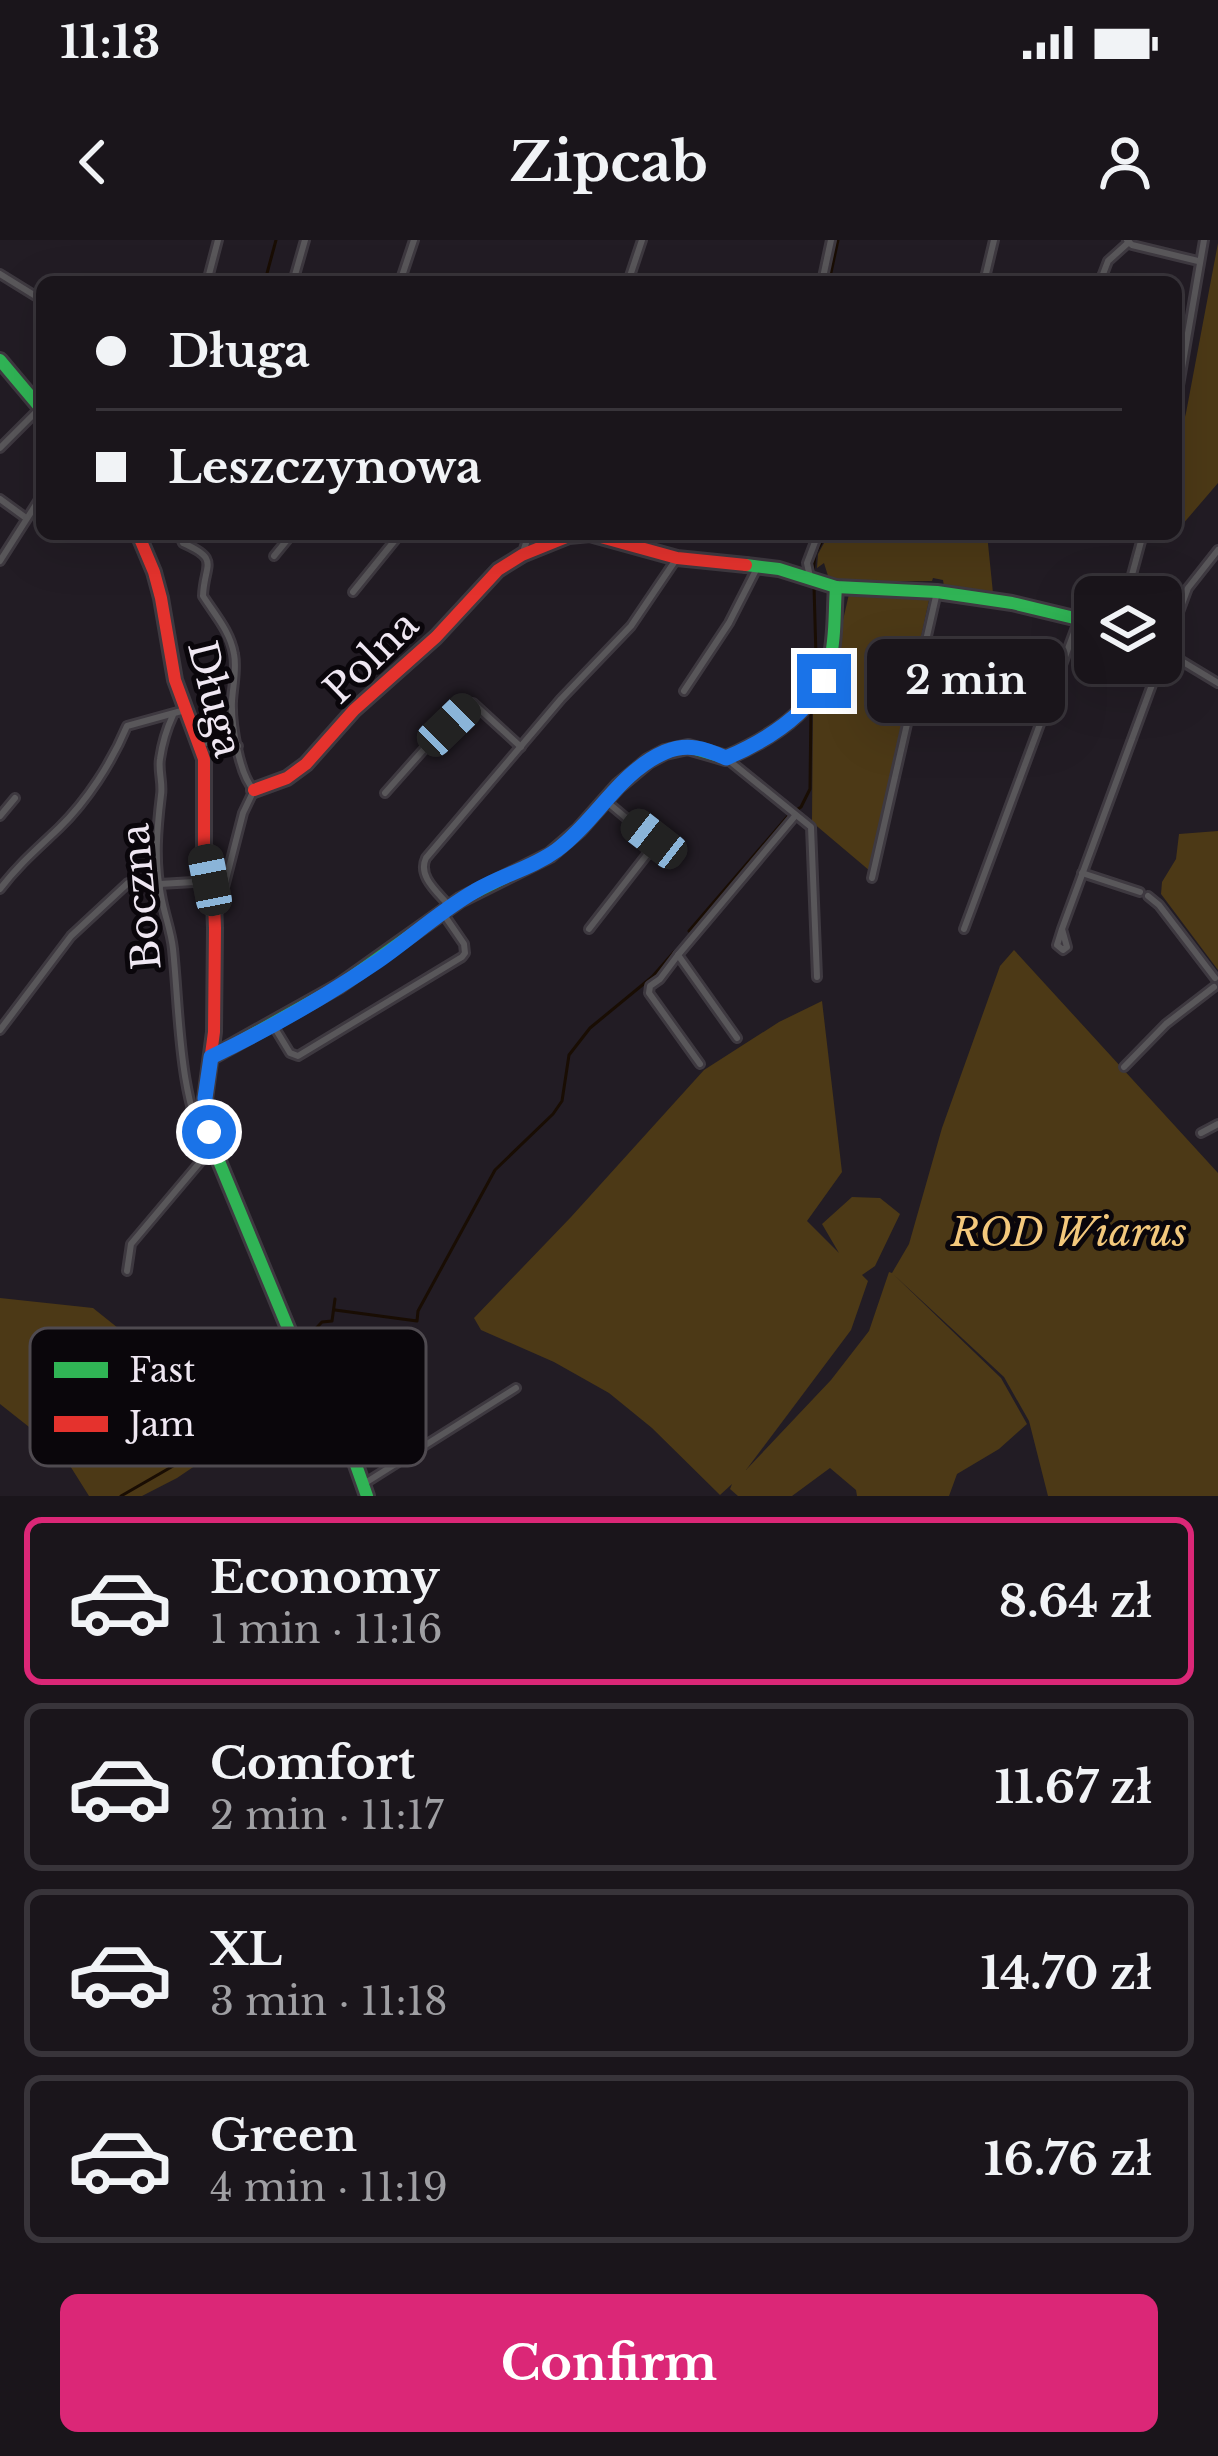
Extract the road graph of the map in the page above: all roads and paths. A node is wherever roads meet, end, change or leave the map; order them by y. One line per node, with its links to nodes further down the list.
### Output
1 (218, 240): 11 (street)
2 (305, 240): 12 (street)
3 (414, 240): 13 (street)
4 (642, 240): 14 (street)
5 (831, 240): 15 (street)
6 (994, 240): 16 (street)
7 (1204, 240): 9 (street)
8 (1128, 241): 9 (street); 17 (street)
9 (1198, 261): 20 (street)
10 (0, 274): 18 (street)
11 (209, 276)
12 (295, 276)
13 (402, 276)
14 (630, 276)
15 (823, 276)
16 (985, 276)
17 (1102, 276)
18 (36, 296)
19 (0, 360): 21 (street)
20 (1182, 364)
21 (36, 403)
22 (36, 414): 23 (street)
23 (0, 448)
24 (0, 499): 26 (street)
25 (36, 505): 26 (street)
26 (27, 519): 40 (street)
27 (141, 540): 54 (street, Długa)
28 (182, 540): 56 (street)
29 (287, 540): 37 (street)
30 (395, 540): 45 (street)
31 (527, 540): 36 (street, Polna)
32 (559, 540): 36 (street, Polna)
33 (612, 540): 39 (street, Polna)
34 (816, 540): 42 (street)
35 (1141, 540): 43 (street)
36 (522, 554): 59 (street, Polna)
37 (274, 556)
38 (1216, 557): 47 (street)
39 (677, 558): 41 (street, Polna); 57 (street)
40 (0, 561)
41 (758, 565): 42 (street, Polna); 53 (street)
42 (808, 570): 44 (street, Polna)
43 (1132, 576)
44 (836, 587): 46 (street, Polna); 58 (street)
45 (352, 592)
46 (937, 592): 48 (street, Polna); 66 (street)
47 (1182, 603)
48 (1074, 618)
49 (1074, 632): 73 (street)
50 (1182, 661): 51 (street)
51 (1218, 683)
52 (1153, 684): 65 (street)
53 (684, 691)
54 (179, 712): 55 (street, Długa); 68 (street, Boczna); 69 (street)
55 (199, 742): 56 (street); 67 (street, Długa)
56 (238, 746): 59 (street)
57 (521, 747): 60 (street); 71 (street)
58 (726, 758): 62 (street); 63 (street)
59 (254, 790): 70 (street)
60 (385, 794)
61 (15, 798): 64 (street)
62 (606, 801): 71 (street); 72 (street)
63 (792, 813): 75 (street); 76 (street)
64 (0, 816)
65 (1082, 873): 74 (street); 77 (street)
66 (872, 878)
67 (210, 880): 68 (street); 70 (street, Długa)
68 (160, 886): 79 (street); 86 (street, Boczna)
69 (0, 889)
70 (214, 902): 81 (street, Długa)
71 (446, 909): 78 (street); 78 (street)
72 (589, 929)
73 (964, 929)
74 (1062, 929)
75 (678, 955): 80 (street); 82 (street)
76 (817, 977)
77 (1216, 983): 83 (street)
78 (273, 1025): 81 (street)
79 (0, 1030)
80 (736, 1038)
81 (211, 1057): 86 (street, Długa)
82 (700, 1064)
83 (1124, 1067)
84 (1218, 1124): 85 (street)
85 (1201, 1133)
86 (213, 1155): 87 (street); 88 (street, Długa)
87 (128, 1270)
88 (288, 1328)
89 (517, 1388): 90 (street)
90 (426, 1449)
91 (400, 1466): 92 (street)
92 (364, 1490)

